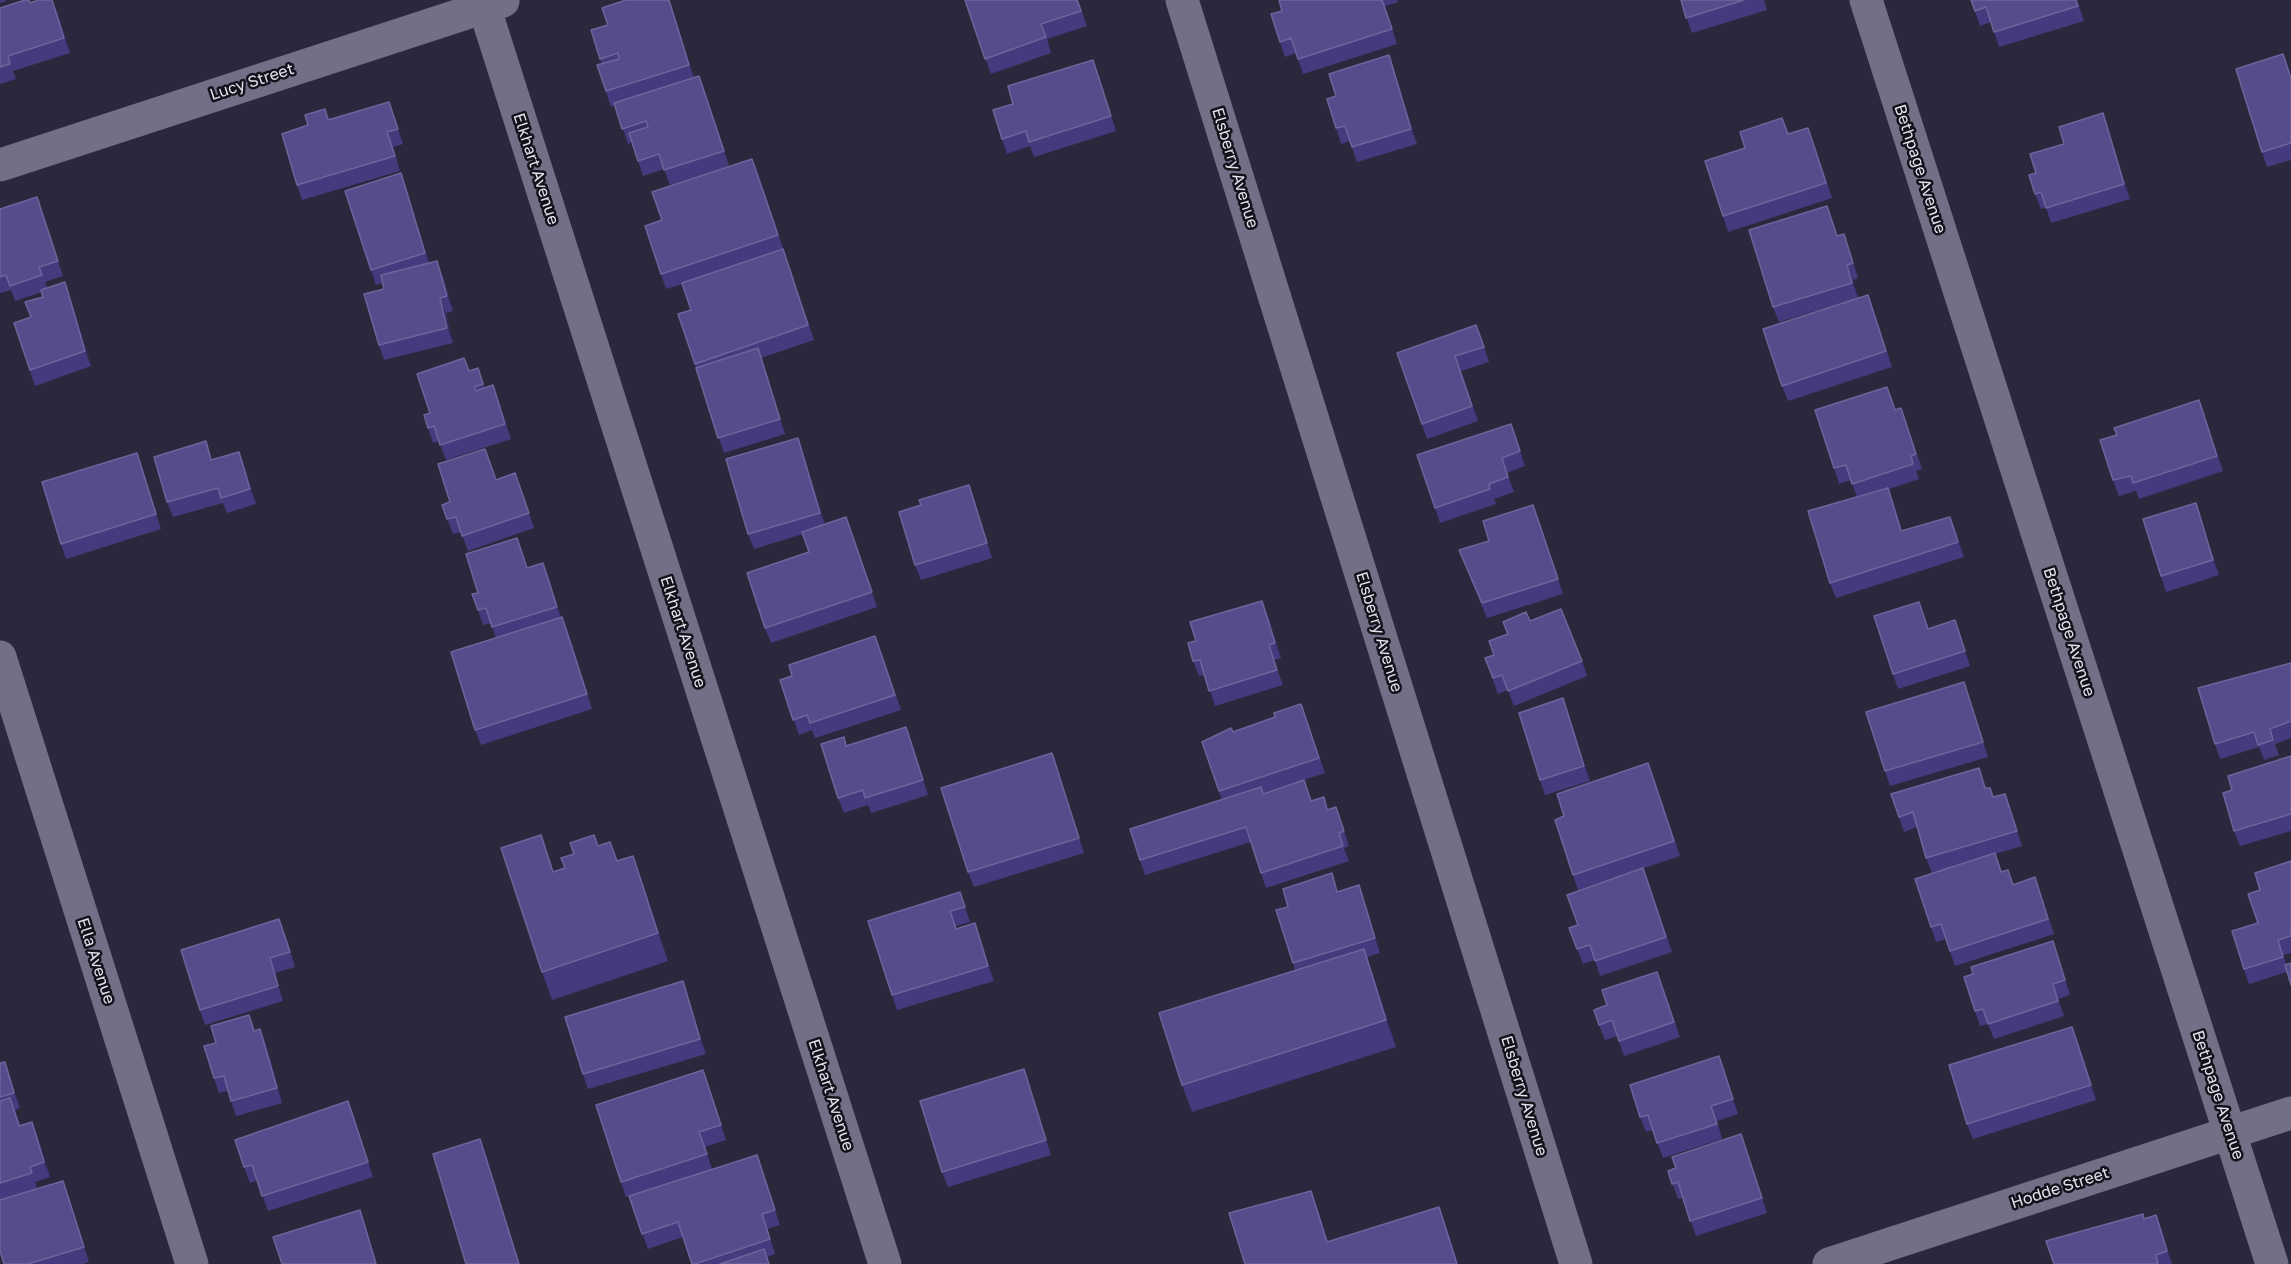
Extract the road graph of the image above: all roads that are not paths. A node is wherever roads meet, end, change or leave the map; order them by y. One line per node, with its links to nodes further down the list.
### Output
1 (1182, 0): 10 (street, Elsberry Avenue)
2 (1866, 0): 7 (street, Bethpage Avenue)
3 (490, 2): 4 (street, Lucy Street); 9 (street, Elkhart Avenue)
4 (0, 165)
5 (0, 657): 8 (street, Ella Avenue)
6 (2291, 1113): 7 (street, Hodde Street)
7 (2230, 1133): 11 (street, Hodde Street); 12 (street, Bethpage Avenue)
8 (192, 1264)
9 (885, 1264)
10 (1576, 1264)
11 (1829, 1264)
12 (2272, 1264)

